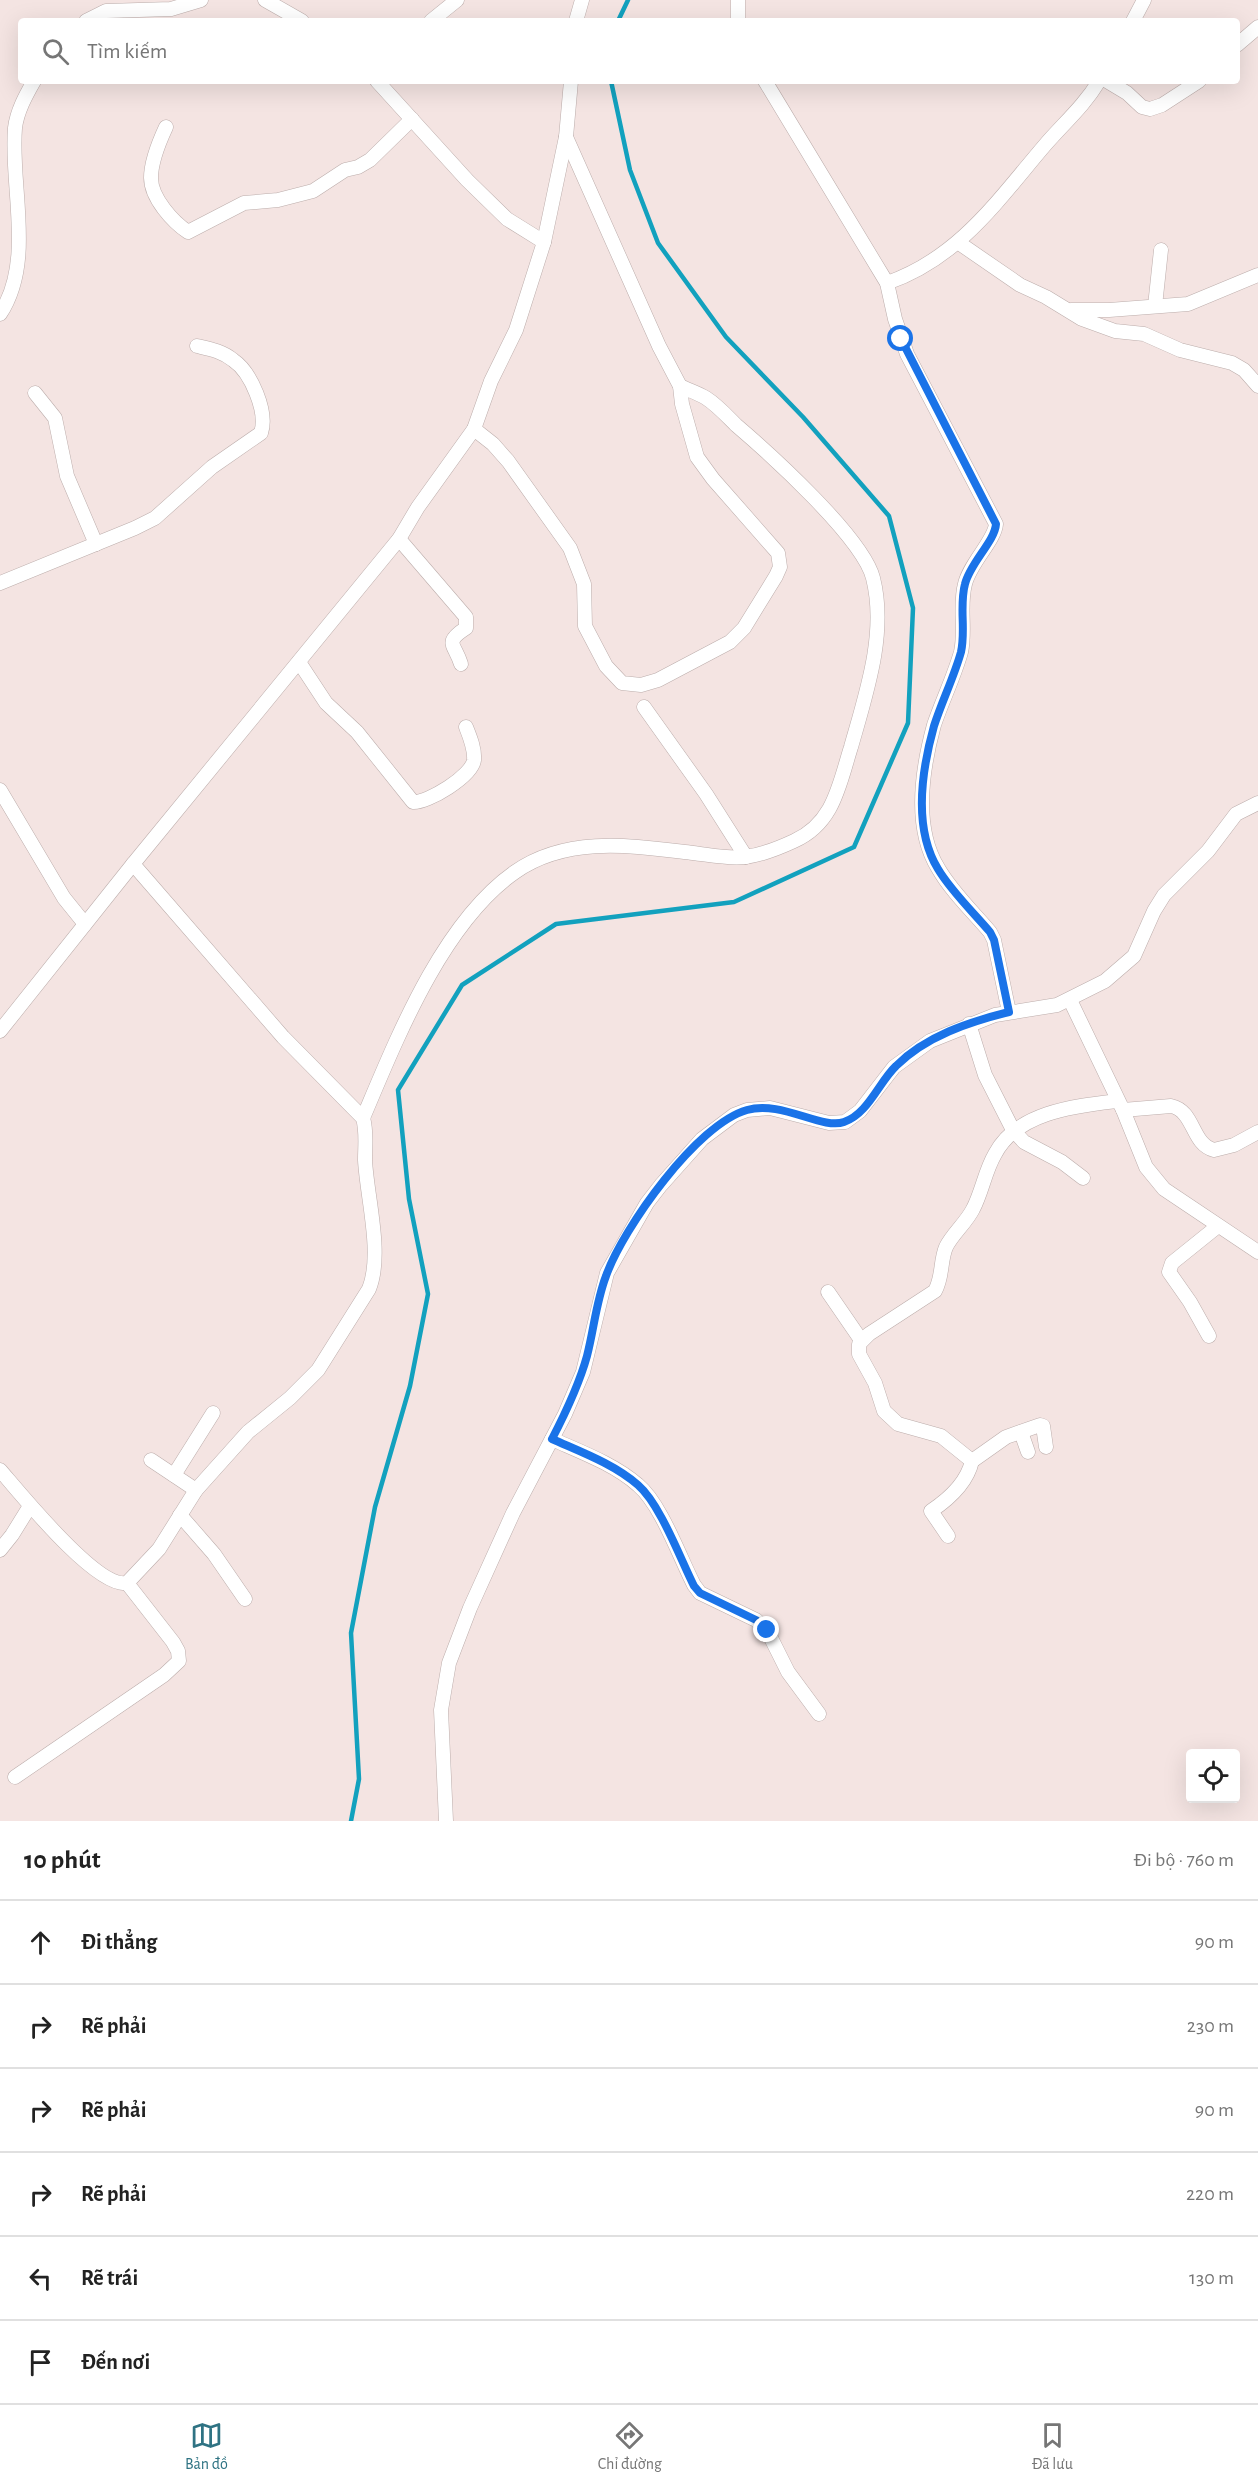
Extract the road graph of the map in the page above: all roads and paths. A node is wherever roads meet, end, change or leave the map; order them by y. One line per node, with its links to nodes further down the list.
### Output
1 (265, 0): 8 (street)
2 (456, 0): 9 (street)
3 (582, 0): 10 (street)
4 (738, 0): 11 (street)
5 (1143, 0): 12 (street)
6 (197, 1): 7 (street)
7 (92, 18)
8 (297, 18)
9 (435, 18)
10 (577, 18)
11 (738, 18)
12 (1134, 18)
13 (1258, 27): 14 (street)
14 (1240, 42)
15 (32, 84): 32 (street)
16 (381, 84): 22 (street)
17 (571, 84): 24 (street)
18 (767, 84): 29 (street)
19 (1097, 84): 26 (street)
20 (1112, 84): 21 (street)
21 (1194, 84)
22 (412, 119): 23 (street); 25 (street)
23 (166, 127)
24 (566, 137): 25 (street); 34 (street)
25 (544, 242): 37 (street)
26 (959, 243): 29 (street); 31 (street)
27 (1161, 250): 30 (street)
28 (1258, 275): 30 (street)
29 (887, 283): 51 (street)
30 (1155, 306): 31 (street)
31 (1071, 310): 35 (street)
32 (0, 314)
33 (197, 346): 39 (street)
34 (680, 386): 37 (street); 47 (street)
35 (1258, 386)
36 (35, 393): 39 (street)
37 (474, 429): 38 (street)
38 (399, 539): 41 (street); 42 (street)
39 (96, 544): 40 (street)
40 (0, 583)
41 (299, 662): 44 (street); 48 (street)
42 (461, 664)
43 (644, 707): 47 (street)
44 (466, 727)
45 (0, 790): 49 (street)
46 (1258, 803): 50 (street)
47 (746, 857): 55 (street)
48 (133, 864): 49 (street); 55 (street)
49 (85, 924): 53 (street)
50 (1070, 1000): 51 (street); 54 (street)
51 (1009, 1012): 52 (street)
52 (969, 1024): 56 (street); 66 (street)
53 (0, 1031)
54 (1120, 1106): 56 (street); 57 (street); 59 (street)
55 (363, 1118): 73 (street)
56 (1013, 1130): 58 (street); 63 (street)
57 (1258, 1132)
58 (1083, 1178)
59 (1218, 1226): 60 (street); 62 (street)
60 (1258, 1252)
61 (828, 1292): 63 (street)
62 (1209, 1336)
63 (861, 1340): 70 (street)
64 (213, 1413): 72 (street)
65 (1021, 1432): 67 (street); 68 (street); 70 (street)
66 (552, 1439): 80 (street); 82 (street)
67 (1046, 1447)
68 (1028, 1452)
69 (151, 1460): 72 (street)
70 (972, 1461): 76 (street)
71 (0, 1470): 74 (street)
72 (174, 1474): 73 (street)
73 (196, 1490): 75 (street)
74 (30, 1506): 77 (street); 78 (street)
75 (180, 1515): 78 (street); 79 (street)
76 (948, 1536)
77 (0, 1550)
78 (127, 1583): 81 (street)
79 (245, 1599)
80 (819, 1714)
81 (15, 1777)
82 (446, 1821)

